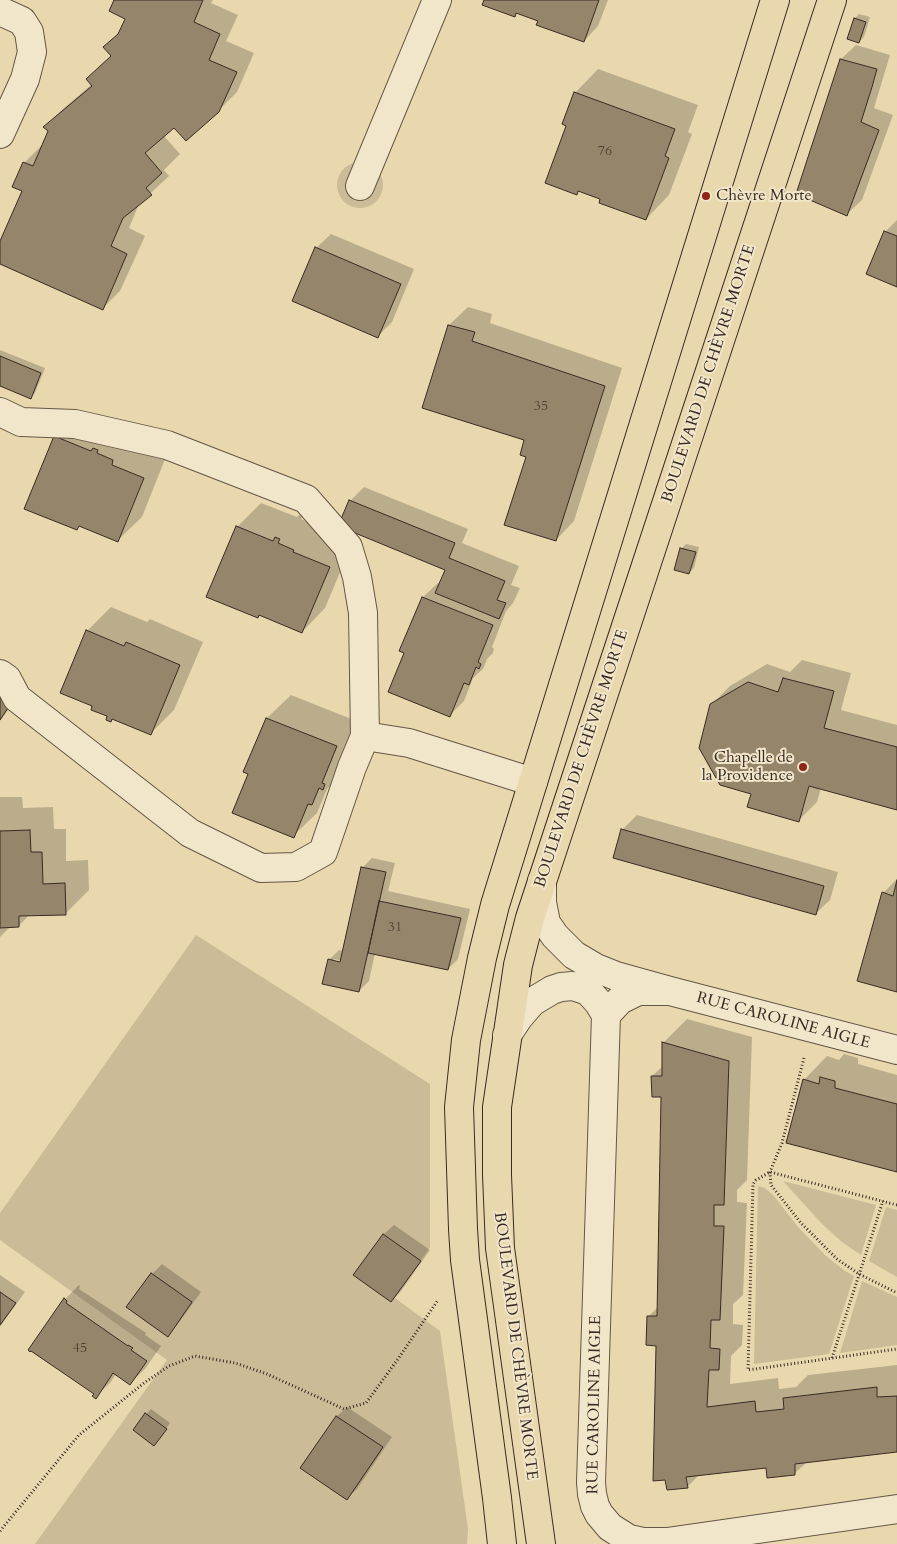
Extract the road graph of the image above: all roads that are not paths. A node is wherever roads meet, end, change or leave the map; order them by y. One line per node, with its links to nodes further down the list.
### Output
1 (437, 0): 6 (street)
2 (775, 0): 10 (main road)
3 (832, 0): 11 (main road, BOULEVARD DE CHÈVRE MORTE)
4 (0, 11): 5 (street)
5 (0, 134)
6 (360, 186)
7 (0, 412): 9 (street)
8 (0, 674): 9 (street)
9 (366, 736): 10 (street)
10 (533, 782): 16 (main road)
11 (542, 880): 12 (street, RUE CAROLINE AIGLE); 14 (main road, BOULEVARD DE CHÈVRE MORTE)
12 (670, 991): 13 (street, RUE CAROLINE AIGLE); 15 (street, RUE CAROLINE AIGLE)
13 (606, 1015): 14 (street); 17 (street, RUE CAROLINE AIGLE)
14 (507, 1034): 20 (main road, BOULEVARD DE CHÈVRE MORTE)
15 (897, 1050)
16 (497, 1498): 18 (street); 19 (main road)
17 (897, 1509)
18 (493, 1544)
19 (502, 1544)
20 (540, 1544)

